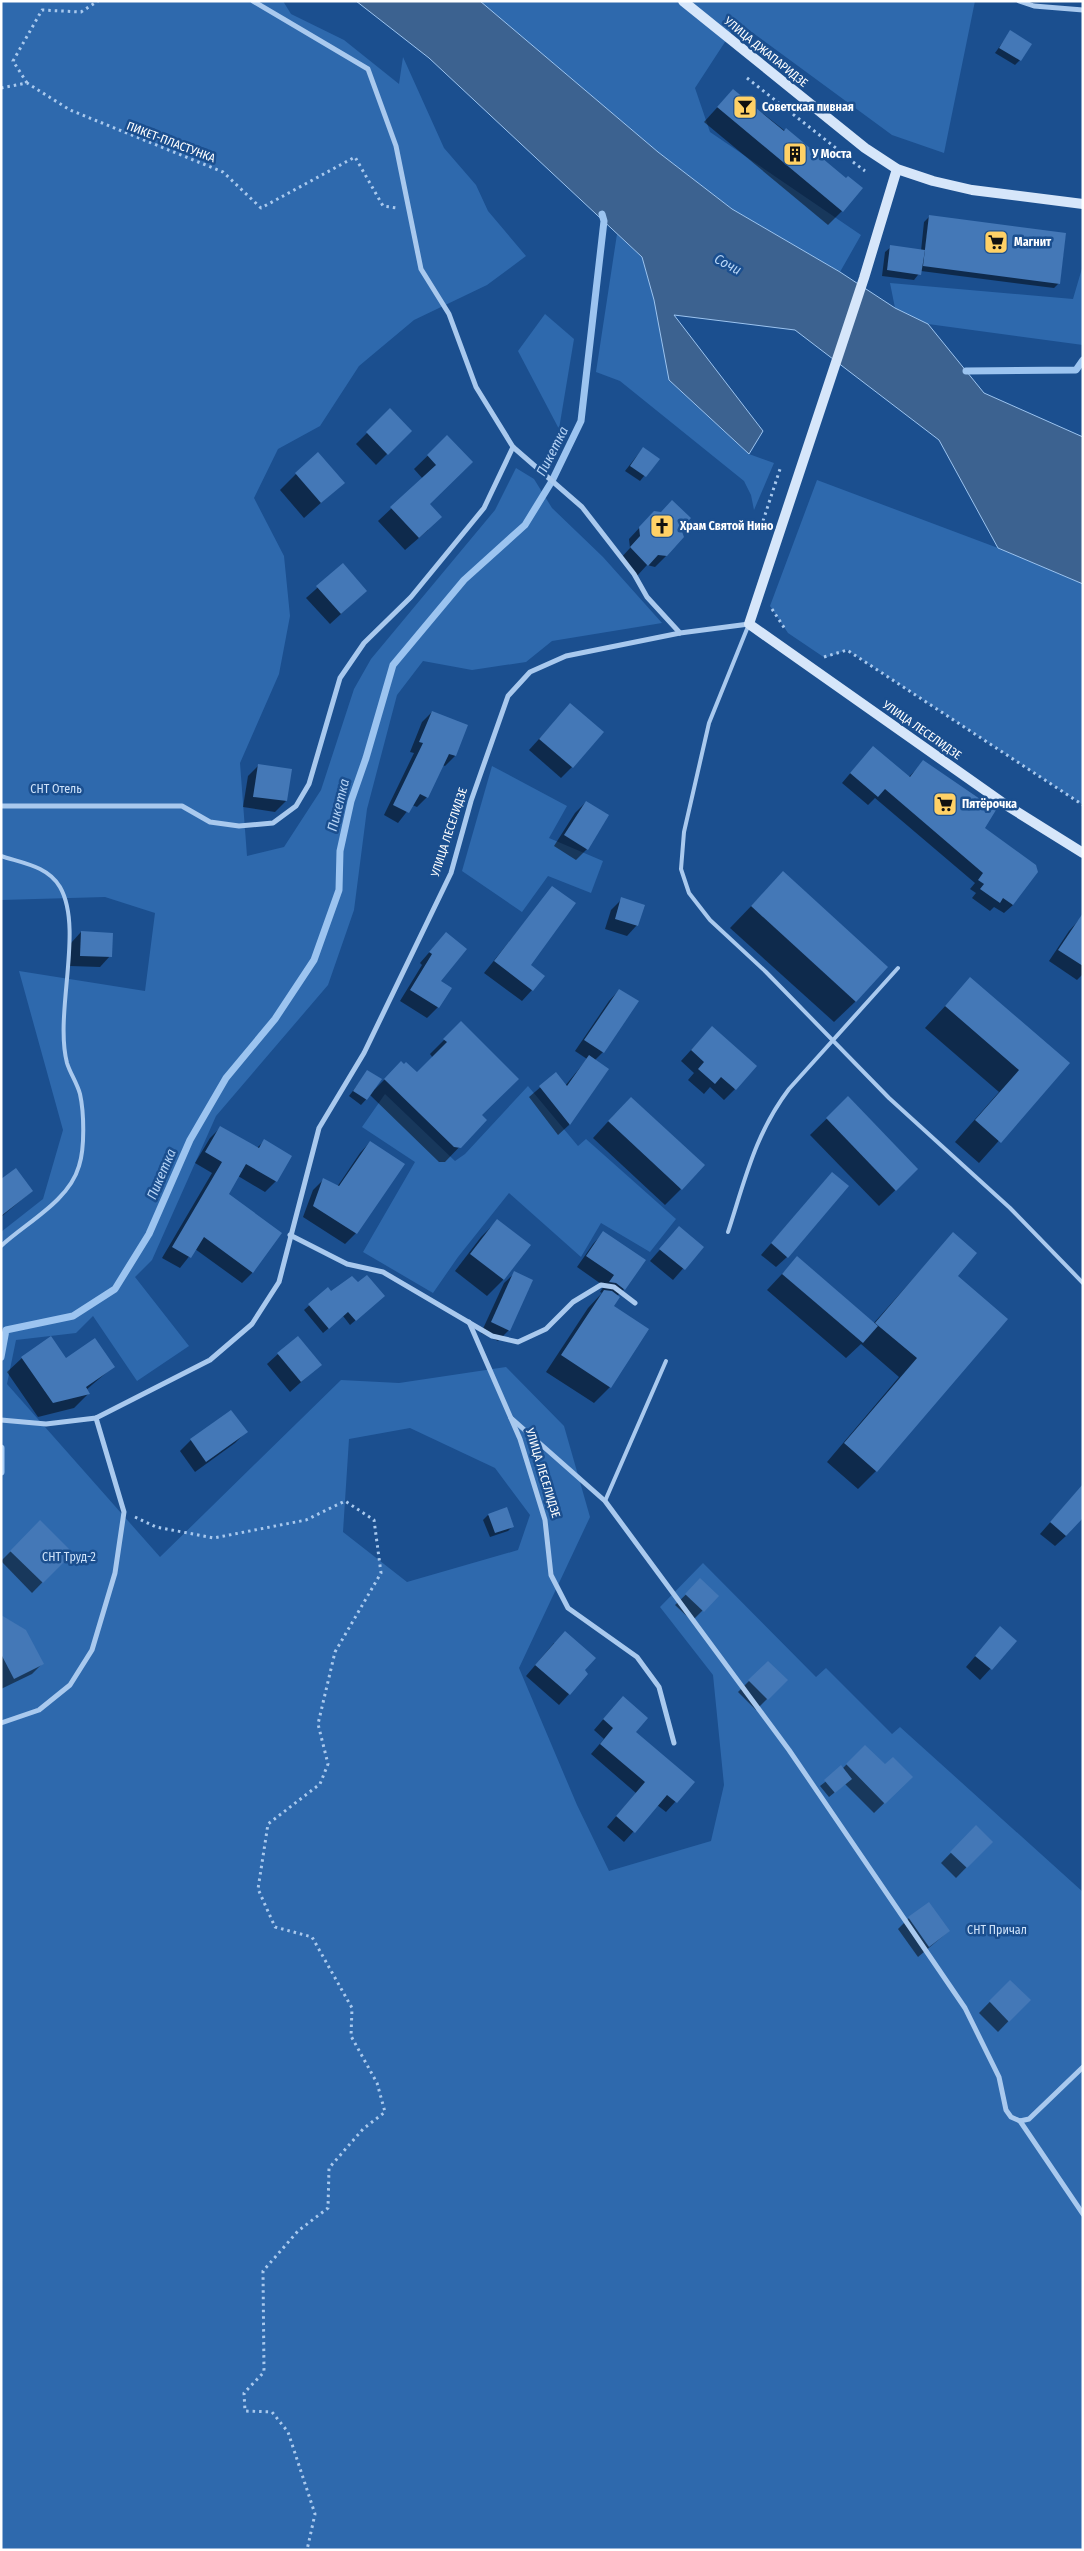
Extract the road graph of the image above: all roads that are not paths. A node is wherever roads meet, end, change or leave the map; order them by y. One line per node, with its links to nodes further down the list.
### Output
1 (253, 1): 7 (street)
2 (683, 1): 5 (street, УЛИЦА ДЖАПАРИДЗЕ)
3 (1019, 1): 4 (street)
4 (1083, 10)
5 (897, 169): 6 (street, УЛИЦА ДЖАПАРИДЗЕ); 8 (street)
6 (1083, 204)
7 (513, 447): 9 (street); 10 (street)
8 (749, 624): 9 (street, УЛИЦА ЛЕСЕЛИДЗЕ); 11 (street, УЛИЦА ЛЕСЕЛИДЗЕ); 14 (lane)
9 (680, 633): 16 (street, УЛИЦА ЛЕСЕЛИДЗЕ)
10 (1, 806)
11 (1083, 853)
12 (1, 856): 17 (lane)
13 (898, 968): 14 (lane)
14 (833, 1041): 15 (lane); 18 (lane)
15 (728, 1232)
16 (290, 1235): 20 (street); 22 (street, УЛИЦА ЛЕСЕЛИДЗЕ)
17 (1, 1246)
18 (1083, 1283)
19 (635, 1303): 20 (street)
20 (469, 1322): 23 (street, УЛИЦА ЛЕСЕЛИДЗЕ)
21 (666, 1362): 25 (lane)
22 (96, 1418): 24 (street, УЛИЦА ЛЕСЕЛИДЗЕ); 26 (street)
23 (512, 1418): 25 (street); 27 (street, УЛИЦА ЛЕСЕЛИДЗЕ)
24 (3, 1420)
25 (605, 1501): 29 (street)
26 (1, 1723)
27 (674, 1743)
28 (1083, 2067): 29 (street)
29 (1020, 2121): 30 (street)
30 (1083, 2214)

